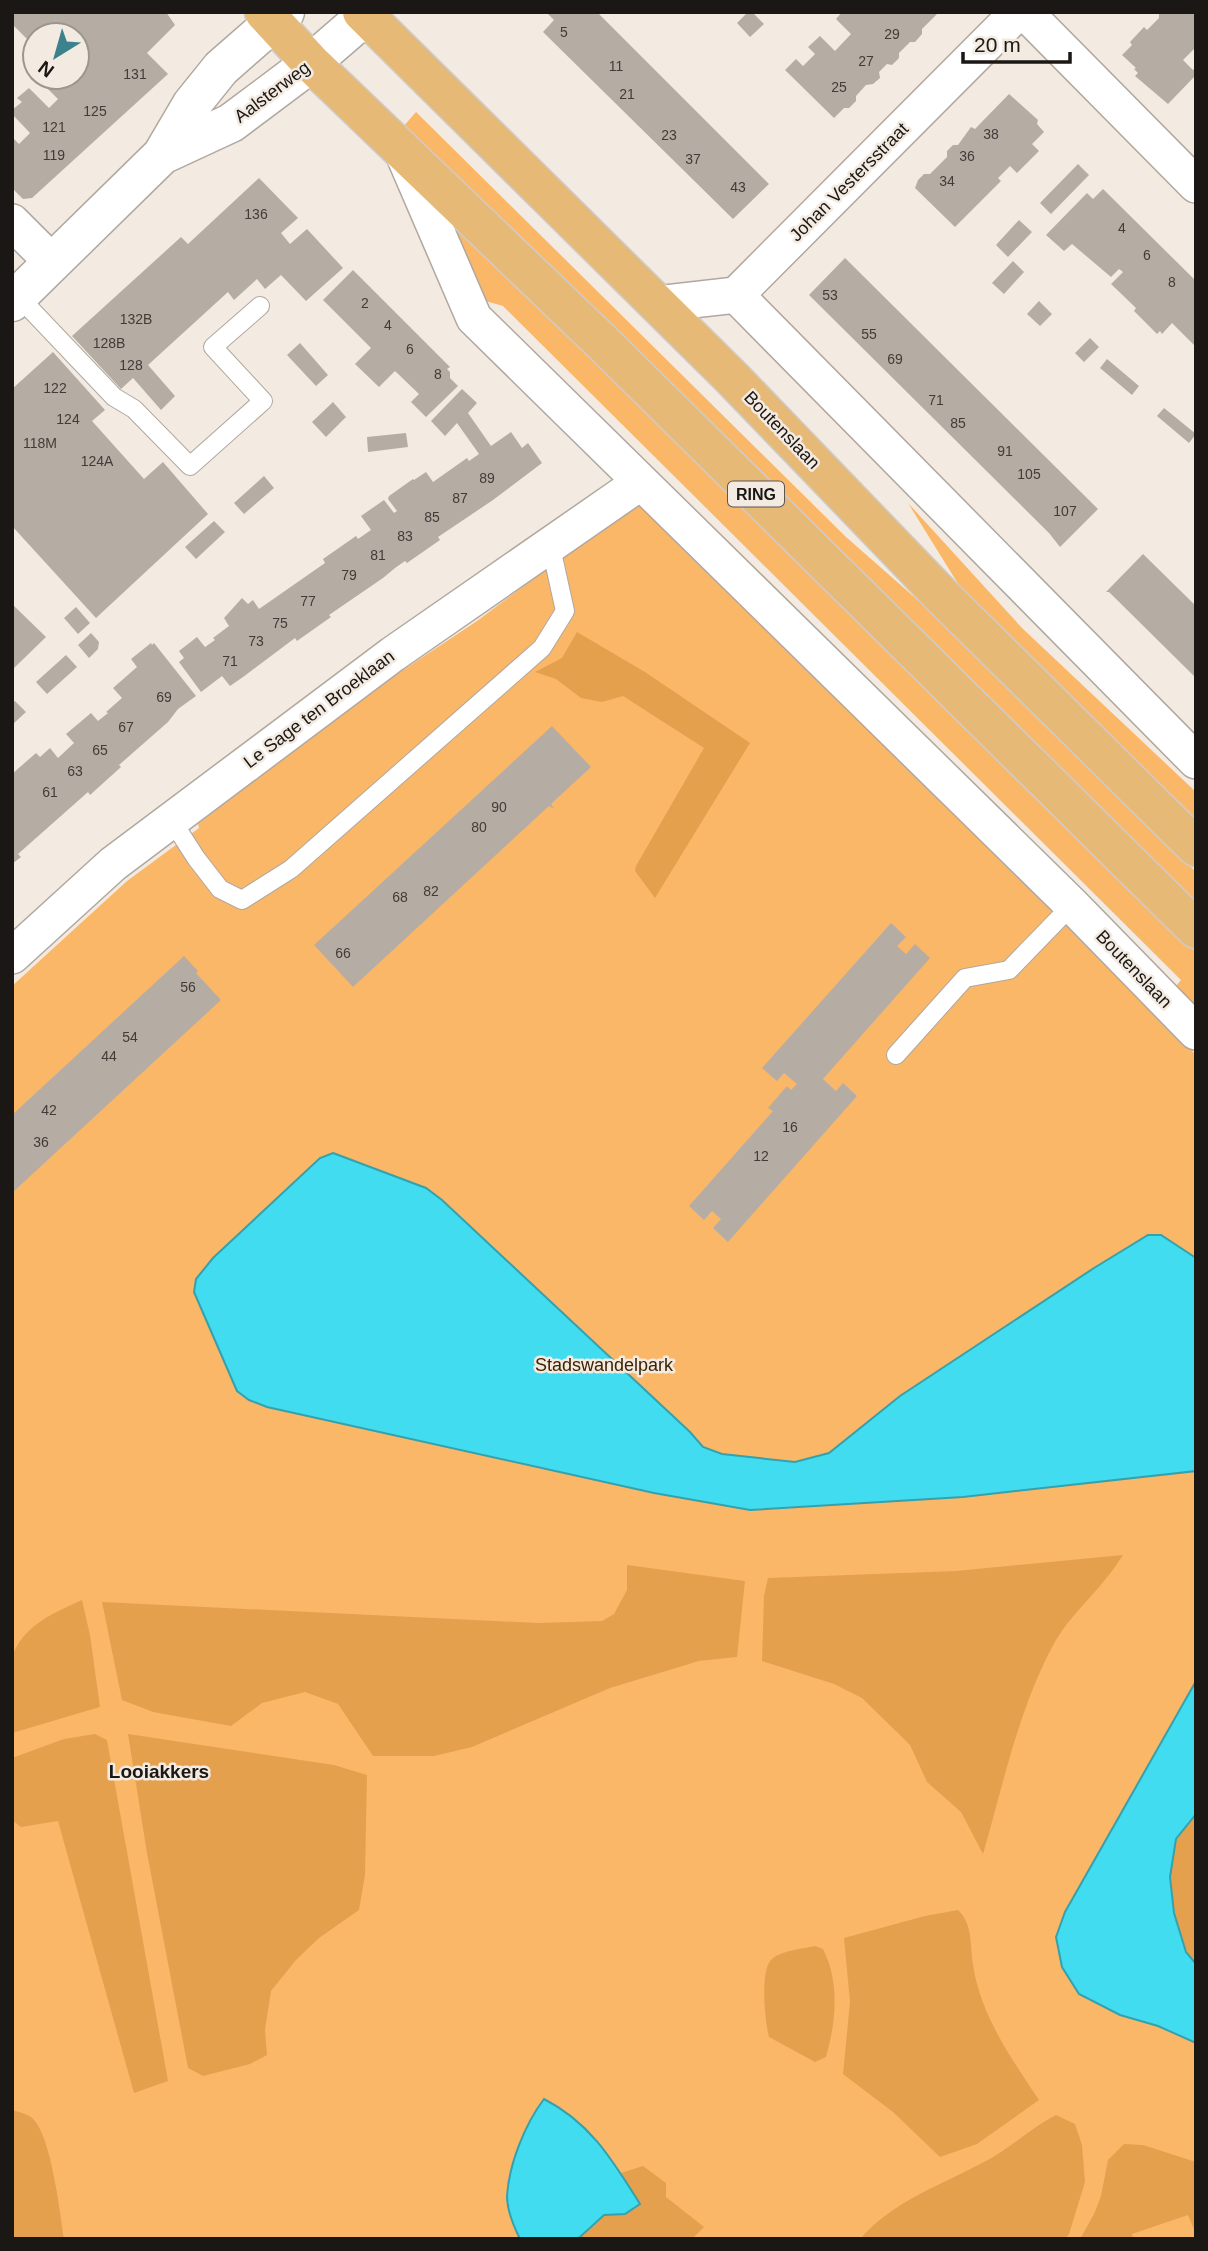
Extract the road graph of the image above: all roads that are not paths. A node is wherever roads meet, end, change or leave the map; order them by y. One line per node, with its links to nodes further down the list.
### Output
1 (1018, 12): 11 (street, Johan Vestersstraat)
2 (1025, 12): 8 (street)
3 (366, 14): 5 (main road, Aalsterweg); 13 (main road, Boutenslaan)
4 (274, 16): 5 (main road, RING); 7 (main road, Aalsterweg)
5 (311, 63): 6 (main road, Boutenslaan / RING); 7 (main road, Aalsterweg)
6 (402, 150): 15 (street, Boutenslaan); 21 (main road, Boutenslaan / RING)
7 (162, 155): 10 (main road, Aalsterweg)
8 (1196, 185)
9 (12, 222): 10 (street)
10 (51, 261): 12 (main road, Aalsterweg)
11 (736, 295): 13 (street); 17 (street)
12 (15, 299): 14 (lane)
13 (657, 304): 19 (main road, Boutenslaan)
14 (260, 306)
15 (641, 482): 16 (street, Le Sage ten Broeklaan); 20 (street, Boutenslaan)
16 (550, 543): 18 (street, Le Sage ten Broeklaan); 18 (lane)
17 (1196, 761)
18 (171, 820): 22 (street, Le Sage ten Broeklaan)
19 (1196, 848)
20 (1072, 905): 23 (street, Boutenslaan); 24 (lane)
21 (1196, 929)
22 (12, 956)
23 (1196, 1032)
24 (896, 1055)

